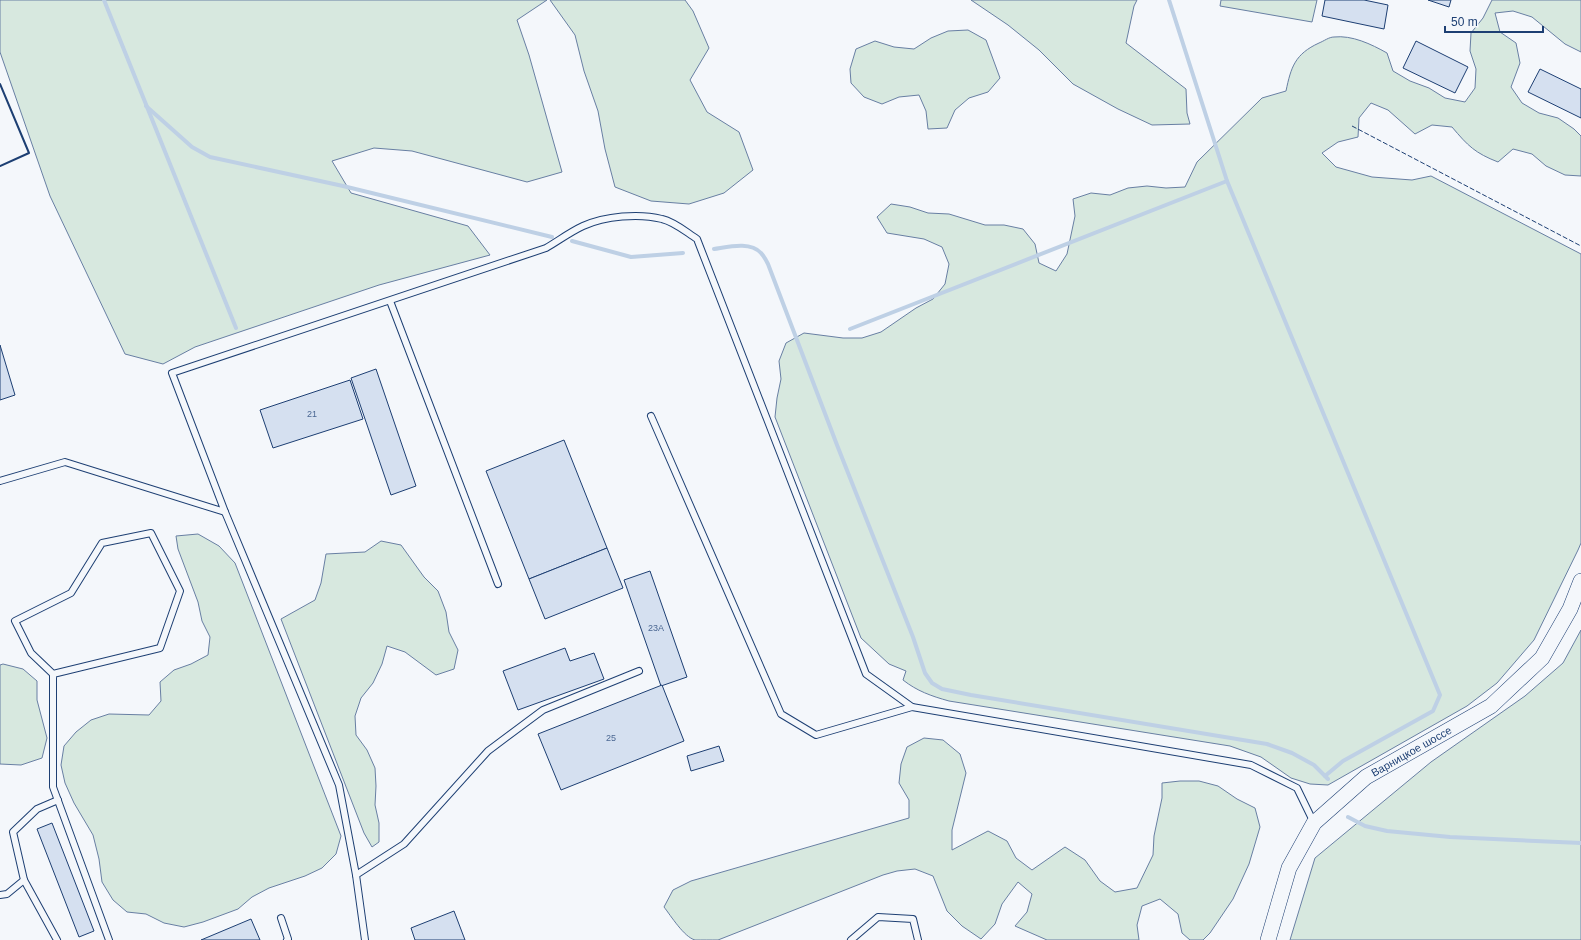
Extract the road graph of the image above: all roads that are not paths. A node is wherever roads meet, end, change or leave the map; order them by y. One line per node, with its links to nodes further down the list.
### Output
1 (390, 301): 4 (lane); 6 (lane); 9 (lane)
2 (651, 416): 9 (lane)
3 (0, 481): 4 (lane)
4 (225, 512): 12 (lane)
5 (1581, 581): 11 (street, Варницкое шоссе)
6 (498, 584)
7 (639, 671): 12 (lane)
8 (53, 674): 8 (lane); 10 (lane)
9 (912, 707): 11 (lane)
10 (58, 800): 13 (lane); 17 (lane)
11 (1314, 823): 22 (street, Варницкое шоссе)
12 (356, 875): 19 (lane)
13 (24, 880): 14 (lane); 16 (lane)
14 (0, 895)
15 (281, 918): 18 (lane)
16 (57, 940)
17 (109, 940)
18 (287, 940)
19 (365, 940)
20 (851, 940): 21 (lane)
21 (918, 940)
22 (1268, 940)

